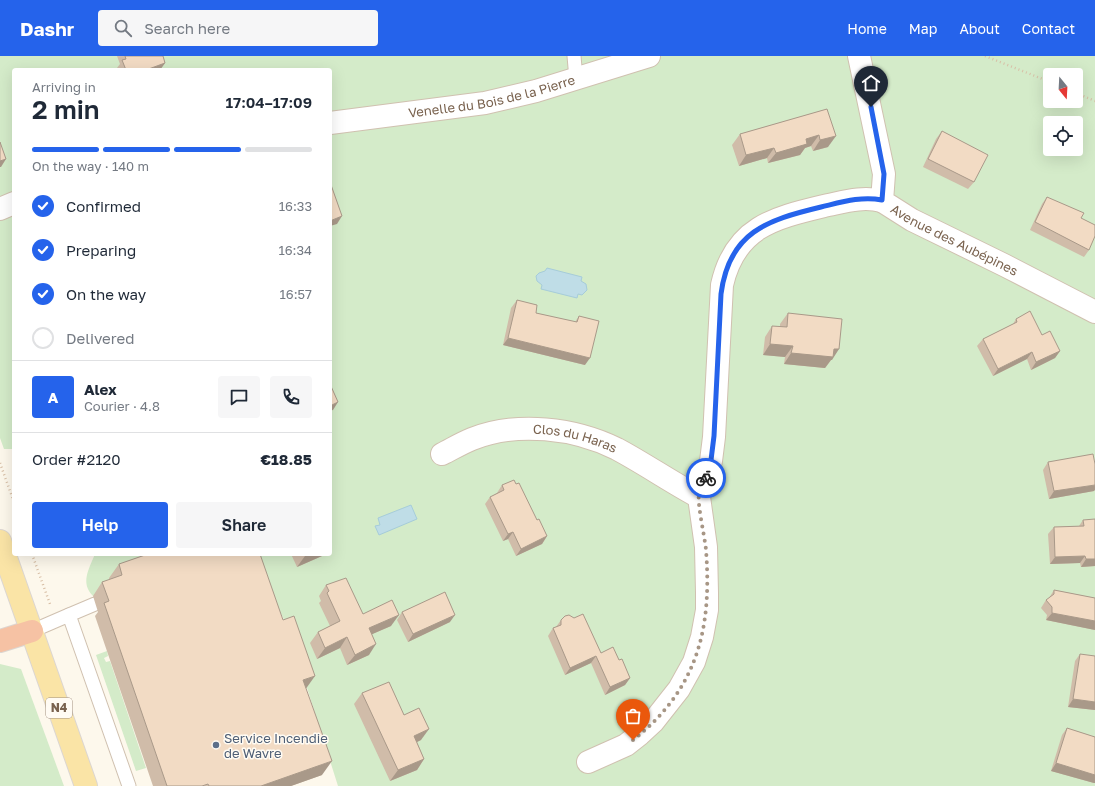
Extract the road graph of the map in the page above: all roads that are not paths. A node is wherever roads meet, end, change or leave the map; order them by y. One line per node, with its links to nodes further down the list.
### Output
1 (574, 56): 4 (lane)
2 (649, 56): 4 (street, Venelle du Bois de la Pierre)
3 (859, 56): 6 (street, Avenue des Aubépines)
4 (576, 79): 5 (street, Venelle du Bois de la Pierre)
5 (332, 123)
6 (882, 200): 9 (street, Avenue des Aubépines); 11 (street)
7 (12, 204): 8 (street)
8 (0, 209)
9 (1095, 312)
10 (442, 454): 11 (street, Clos du Haras)
11 (699, 497): 17 (street)
12 (0, 540): 15 (main road, N4)
13 (95, 604): 14 (lane)
14 (69, 615): 15 (lane); 19 (lane)
15 (32, 631): 16 (highway); 18 (main road, N4)
16 (0, 641)
17 (588, 762)
18 (86, 786)
19 (129, 786)

